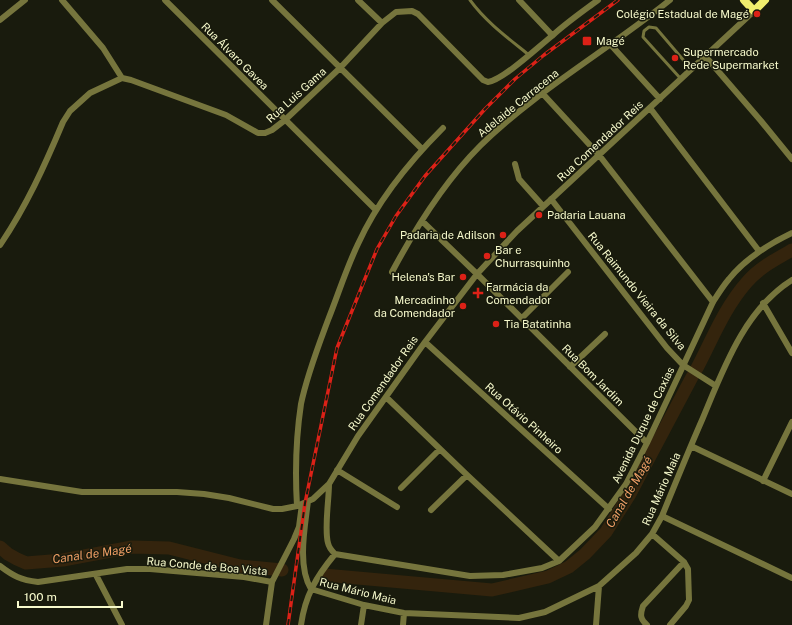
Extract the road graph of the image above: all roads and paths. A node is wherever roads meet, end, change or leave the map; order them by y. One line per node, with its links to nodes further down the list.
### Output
1 (25, 0): 13 (street)
2 (62, 0): 21 (street)
3 (165, 0): 26 (street, Rua Álvaro Gavea)
4 (272, 0): 19 (street)
5 (358, 0): 14 (street)
6 (470, 0): 17 (lane)
7 (519, 0): 15 (street)
8 (598, 0): 15 (street, Rua Luis Gama)
9 (670, 0): 16 (street, Adelaide Carracena)
10 (744, 0): 12 (main road)
11 (765, 0): 12 (main road)
12 (754, 11): 18 (street, Rua Comendador Reis)
13 (0, 20)
14 (382, 23): 17 (street, Rua Luis Gama); 19 (street, Rua Luis Gama)
15 (552, 35): 17 (street, Rua Luis Gama)
16 (610, 44): 23 (street, Adelaide Carracena); 24 (street)
17 (529, 55)
18 (706, 57): 20 (street, Rua Comendador Reis); 30 (street)
19 (340, 68): 26 (street, Rua Luis Gama); 28 (street)
20 (692, 70): 22 (street, Rua Comendador Reis); 22 (lane)
21 (122, 78): 26 (street, Rua Luis Gama); 37 (street)
22 (682, 79): 24 (street, Rua Comendador Reis)
23 (543, 94): 29 (street); 35 (street, Adelaide Carracena)
24 (660, 99): 25 (street, Rua Comendador Reis)
25 (650, 108): 29 (street, Rua Comendador Reis); 38 (street)
26 (285, 120): 34 (street, Rua Álvaro Gavea)
27 (443, 128): 28 (street)
28 (422, 149): 34 (street)
29 (599, 155): 32 (street, Rua Comendador Reis); 43 (street)
30 (792, 159)
31 (515, 164): 33 (street)
32 (551, 199): 33 (street, Rua Comendador Reis); 49 (street, Rua Raimundo Vieira da Silva)
33 (543, 206): 41 (street, Rua Comendador Reis)
34 (376, 210): 64 (street)
35 (422, 221): 39 (street, Adelaide Carracena); 41 (street, Rua Bom Jardim)
36 (792, 233): 38 (street, Avenida Duque de Caxias)
37 (0, 245)
38 (759, 252): 43 (street, Avenida Duque de Caxias)
39 (392, 272)
40 (568, 272): 45 (street)
41 (477, 274): 45 (street, Rua Bom Jardim); 47 (street, Rua Comendador Reis)
42 (792, 280): 44 (street, Rua Mário Maia)
43 (713, 302): 49 (street, Avenida Duque de Caxias)
44 (764, 303): 48 (street); 51 (street, Rua Mário Maia)
45 (522, 318): 50 (street, Rua Bom Jardim)
46 (605, 334): 50 (street)
47 (425, 342): 52 (street, Rua Comendador Reis); 66 (street, Rua Otávio Pinheiro)
48 (792, 353)
49 (684, 365): 51 (street, Rua Raimundo Vieira da Silva); 54 (street, Avenida Duque de Caxias)
50 (570, 367): 54 (street, Rua Bom Jardim)
51 (716, 386): 55 (street, Rua Mário Maia)
52 (386, 397): 56 (street); 57 (street, Rua Comendador Reis)
53 (792, 422): 60 (street)
54 (647, 443): 66 (street, Avenida Duque de Caxias)
55 (691, 446): 60 (street); 68 (street, Rua Mário Maia)
56 (440, 449): 58 (street); 62 (street)
57 (337, 470): 61 (street, Rua Comendador Reis); 65 (street)
58 (467, 475): 67 (street); 71 (street)
59 (0, 479): 64 (street, Rua Comendador Reis)
60 (763, 481): 63 (street)
61 (329, 484): 64 (street, Rua Comendador Reis); 70 (street)
62 (401, 488)
63 (792, 494)
64 (302, 504): 76 (street); 78 (street)
65 (398, 507)
66 (609, 509): 71 (street, Avenida Duque de Caxias)
67 (431, 510)
68 (662, 516): 69 (street, Rua Mário Maia); 75 (street)
69 (652, 534): 72 (street); 77 (street, Rua Mário Maia)
70 (335, 554): 71 (street, Avenida Duque de Caxias); 78 (street)
71 (559, 561)
72 (684, 562): 88 (street); 89 (street)
73 (0, 566): 74 (street, Rua Conde de Boa Vista)
74 (96, 575): 76 (street, Rua Conde de Boa Vista); 82 (street)
75 (792, 578)
76 (272, 582): 83 (street)
77 (599, 586): 81 (street, Rua Mário Maia); 87 (street)
78 (311, 589): 79 (street, Rua Mário Maia); 84 (street)
79 (364, 605): 80 (street, Rua Mário Maia); 85 (street)
80 (404, 613): 81 (street, Rua Mário Maia); 86 (street)
81 (519, 622)
82 (122, 625)
83 (266, 625)
84 (301, 625)
85 (361, 625)
86 (403, 625)
87 (596, 625)
88 (647, 625)
89 (670, 625)

